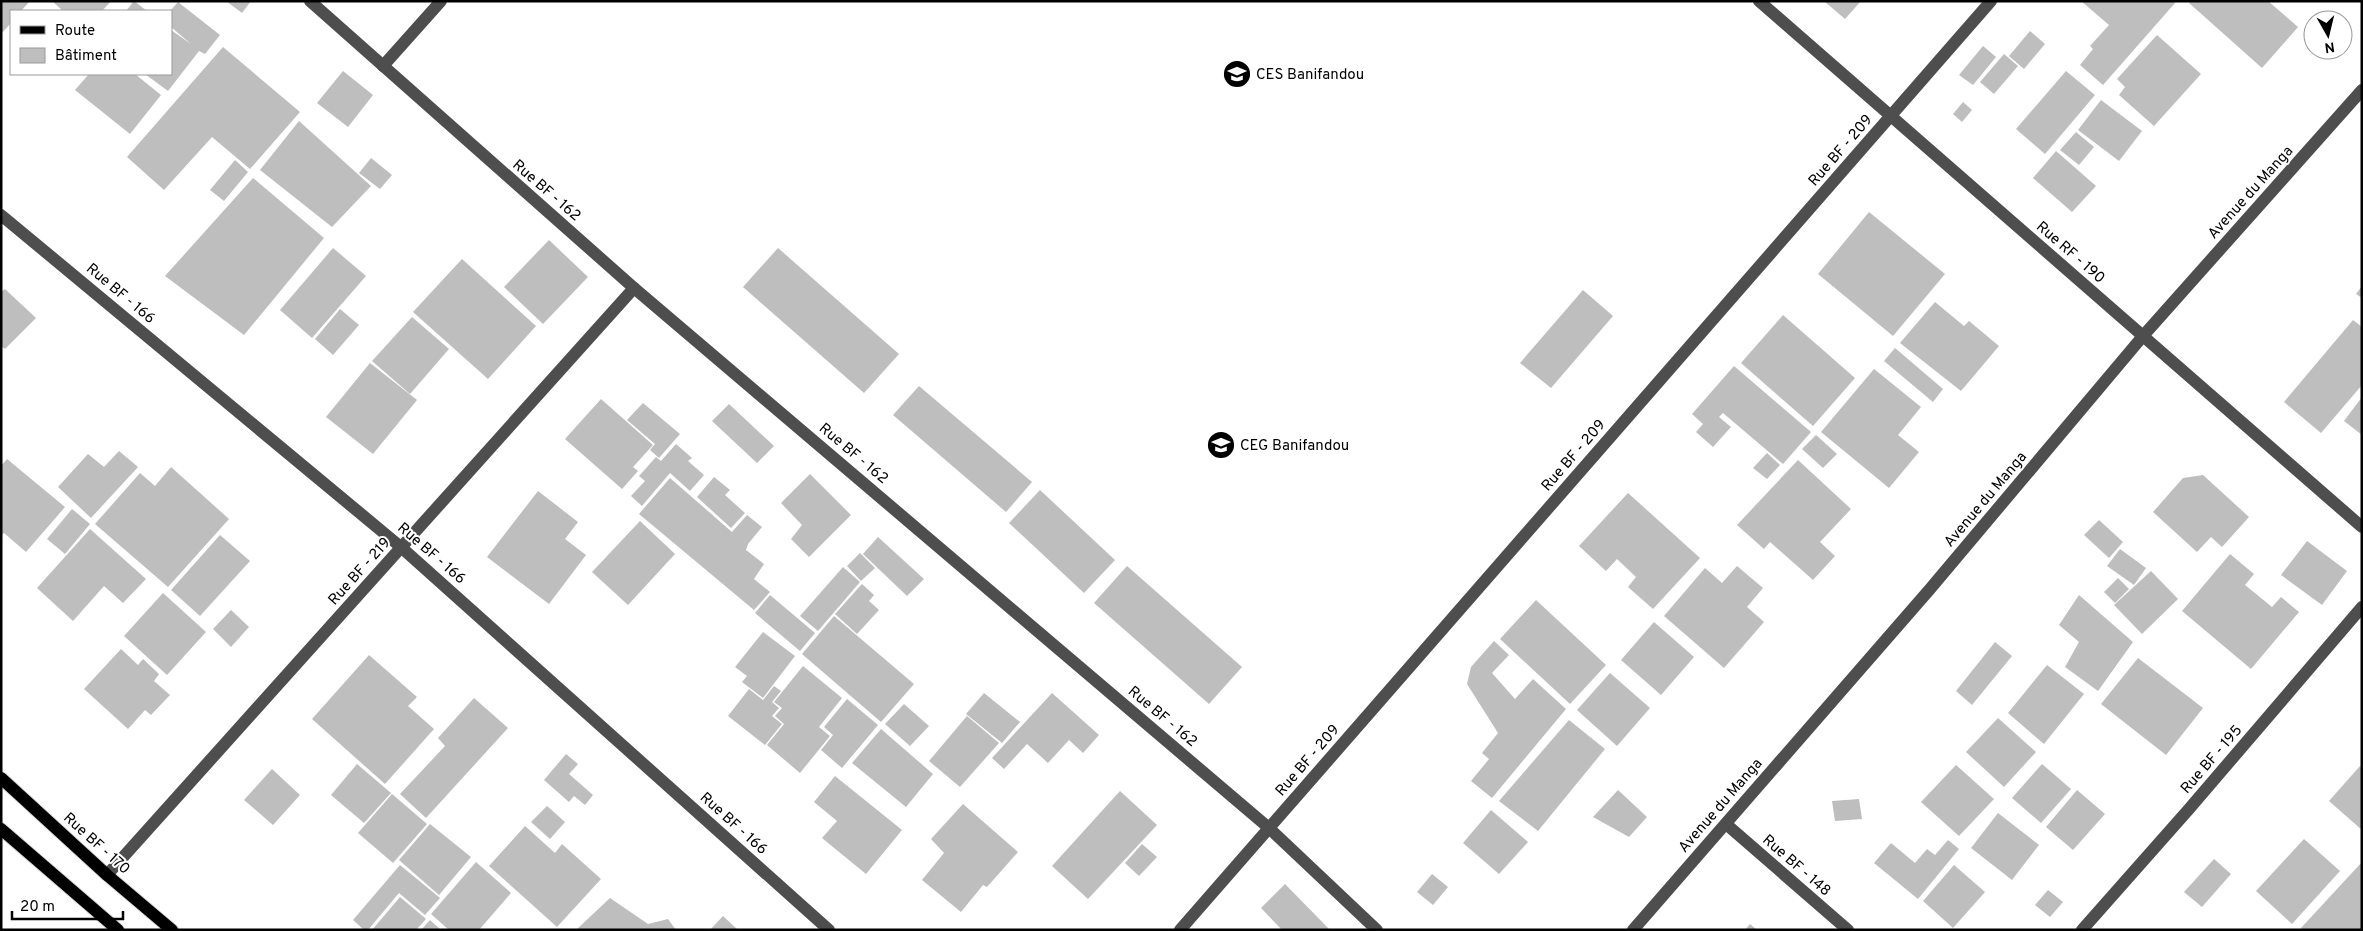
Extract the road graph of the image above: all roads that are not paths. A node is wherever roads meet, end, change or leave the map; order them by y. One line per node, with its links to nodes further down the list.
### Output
1 (310, 1): 5 (street, Rue BF - 162)
2 (441, 1): 5 (street)
3 (1759, 1): 7 (street, Rue RF - 190)
4 (1991, 1): 7 (street, Rue BF - 209)
5 (383, 66): 9 (street, Rue BF - 162)
6 (2362, 90): 10 (street, Avenue du Manga)
7 (1890, 116): 10 (street, Rue RF - 190); 17 (street, Rue BF - 209)
8 (1, 215): 12 (street, Rue BF - 166)
9 (634, 288): 12 (street, Rue BF - 219); 17 (street, Rue BF - 162)
10 (2143, 336): 11 (street, Rue RF - 190); 15 (street, Avenue du Manga)
11 (2362, 527)
12 (402, 548): 18 (street, Rue BF - 219); 21 (street, Rue BF - 166)
13 (2362, 607): 26 (street, Rue BF - 195)
14 (1, 778): 18 (main road, Rue BF - 170)
15 (1726, 824): 24 (street, Avenue du Manga); 25 (street, Rue BF - 148)
16 (1, 828): 19 (main road)
17 (1269, 828): 22 (street, Rue BF - 209); 23 (street, Rue BF - 162)
18 (107, 875): 20 (main road, Rue BF - 170)
19 (118, 930)
20 (172, 930)
21 (829, 930)
22 (1180, 930)
23 (1377, 930)
24 (1633, 930)
25 (1848, 930)
26 (2082, 930)

